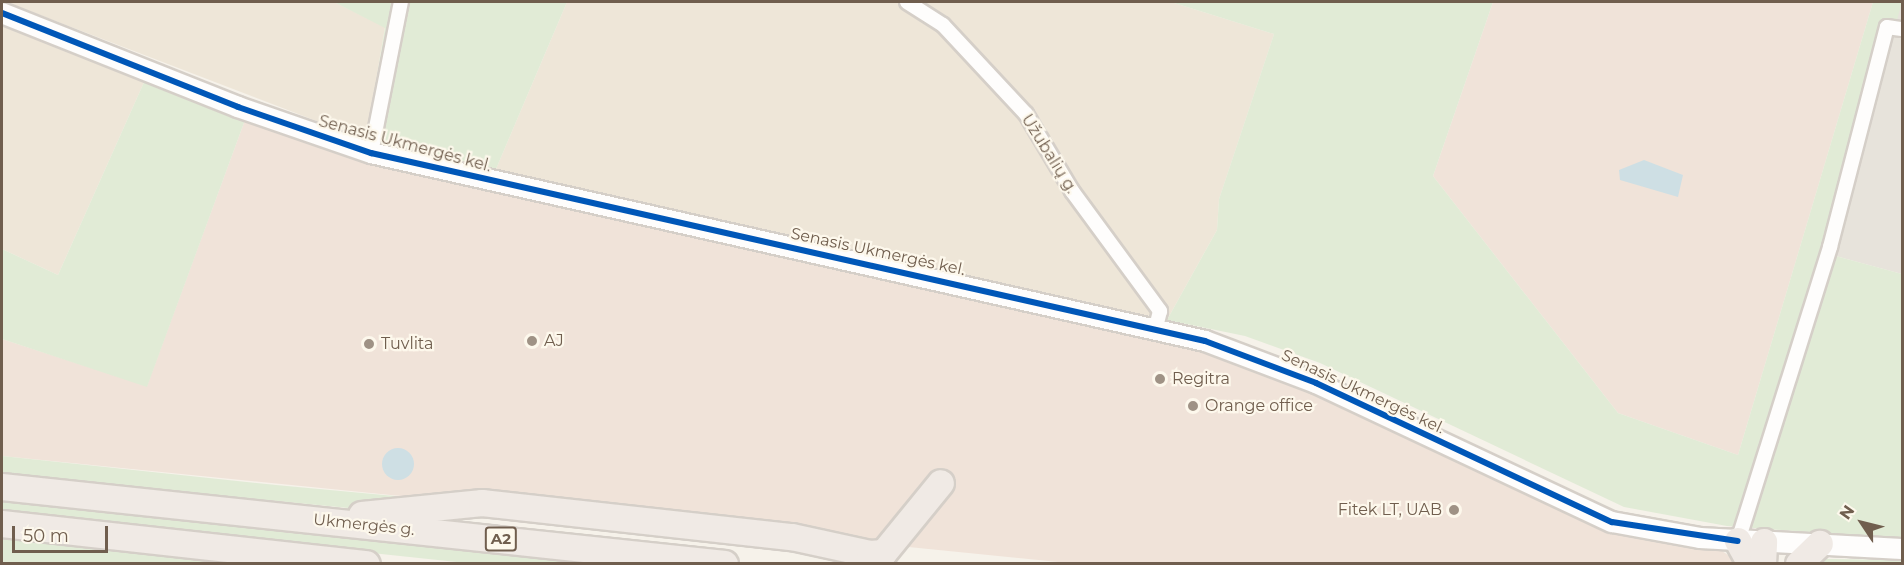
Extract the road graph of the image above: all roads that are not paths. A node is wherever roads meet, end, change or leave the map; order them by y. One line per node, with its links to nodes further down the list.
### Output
1 (401, 2): 5 (street)
2 (907, 2): 6 (street, Užubalių g.)
3 (2, 13): 5 (main road, Senasis Ukmergės kel.)
4 (1902, 29): 11 (street)
5 (371, 153): 6 (main road, Senasis Ukmergės kel.)
6 (1156, 327): 11 (main road, Senasis Ukmergės kel.)
7 (941, 483): 9 (highway)
8 (2, 487): 9 (highway, Ukmergės g. / A2)
9 (276, 516): 16 (highway, Ukmergės g. / A2)
10 (2, 524): 15 (highway)
11 (1738, 541): 14 (main road, Senasis Ukmergės kel.); 17 (highway)
12 (1820, 544): 13 (main road, Senasis Ukmergės kel.); 14 (main road, Senasis Ukmergės kel.); 18 (highway)
13 (1902, 549)
14 (1762, 556)
15 (367, 564)
16 (725, 564)
17 (1751, 564)
18 (1799, 564)

